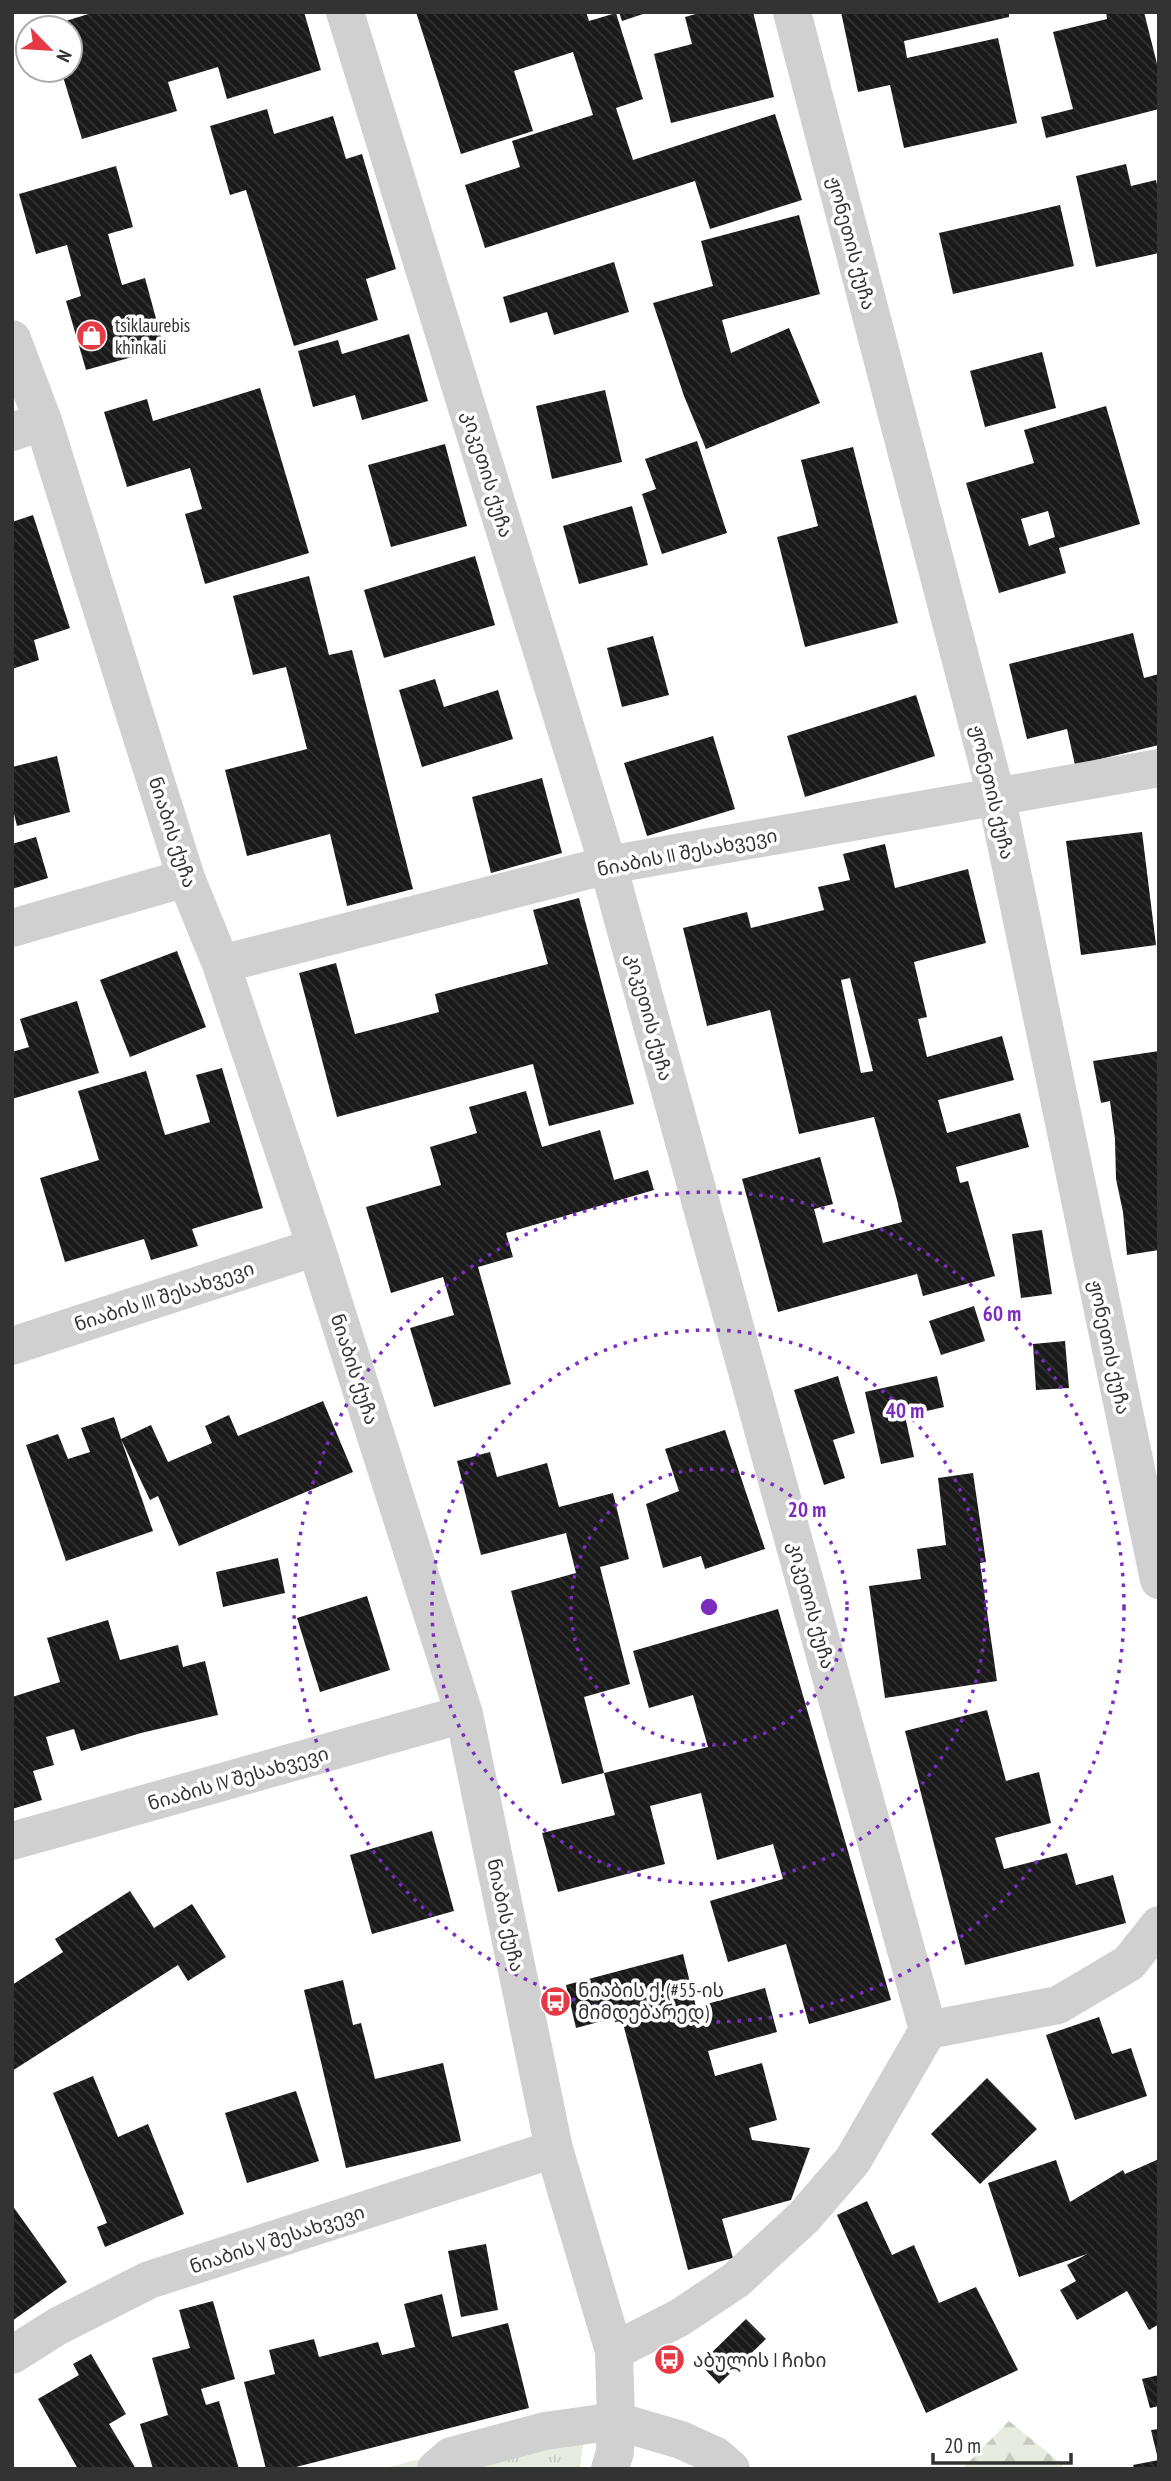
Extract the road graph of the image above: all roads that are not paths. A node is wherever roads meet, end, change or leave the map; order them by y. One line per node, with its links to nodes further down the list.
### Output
1 (345, 12): 7 (street, კიკეთის ქუჩა)
2 (792, 12): 6 (street, ჟონეთის ქუჩა)
3 (12, 339): 4 (street, ნიაბის ქუჩა)
4 (28, 426): 8 (street, ნიაბის ქუჩა)
5 (1159, 768): 6 (street, ნიაბის II შესახვევი)
6 (996, 795): 7 (street, ნიაბის II შესახვევი); 13 (street, ჟონეთის ქუჩა)
7 (608, 865): 10 (street, ნიაბის II შესახვევი); 17 (street, კიკეთის ქუჩა)
8 (186, 878): 9 (street); 10 (street, ნიაბის ქუჩა)
9 (12, 928)
10 (222, 964): 11 (street, ნიაბის ქუჩა)
11 (316, 1247): 12 (street, ნიაბის III შესახვევი); 14 (street, ნიაბის ქუჩა)
12 (12, 1346)
13 (1159, 1580)
14 (464, 1714): 15 (street, ნიაბის IV შესახვევი); 18 (street, ნიაბის ქუჩა)
15 (12, 1841)
16 (1159, 1925): 17 (street)
17 (928, 2030): 19 (street)
18 (554, 2149): 19 (street, ნიაბის ქუჩა); 20 (street, ნიაბის V შესახვევი)
19 (614, 2351): 21 (street, ნიაბის ქუჩა)
20 (12, 2355)
21 (616, 2421): 22 (street); 23 (street, ნიაბის ქუჩა); 24 (street)
22 (436, 2469)
23 (610, 2469)
24 (732, 2469)

